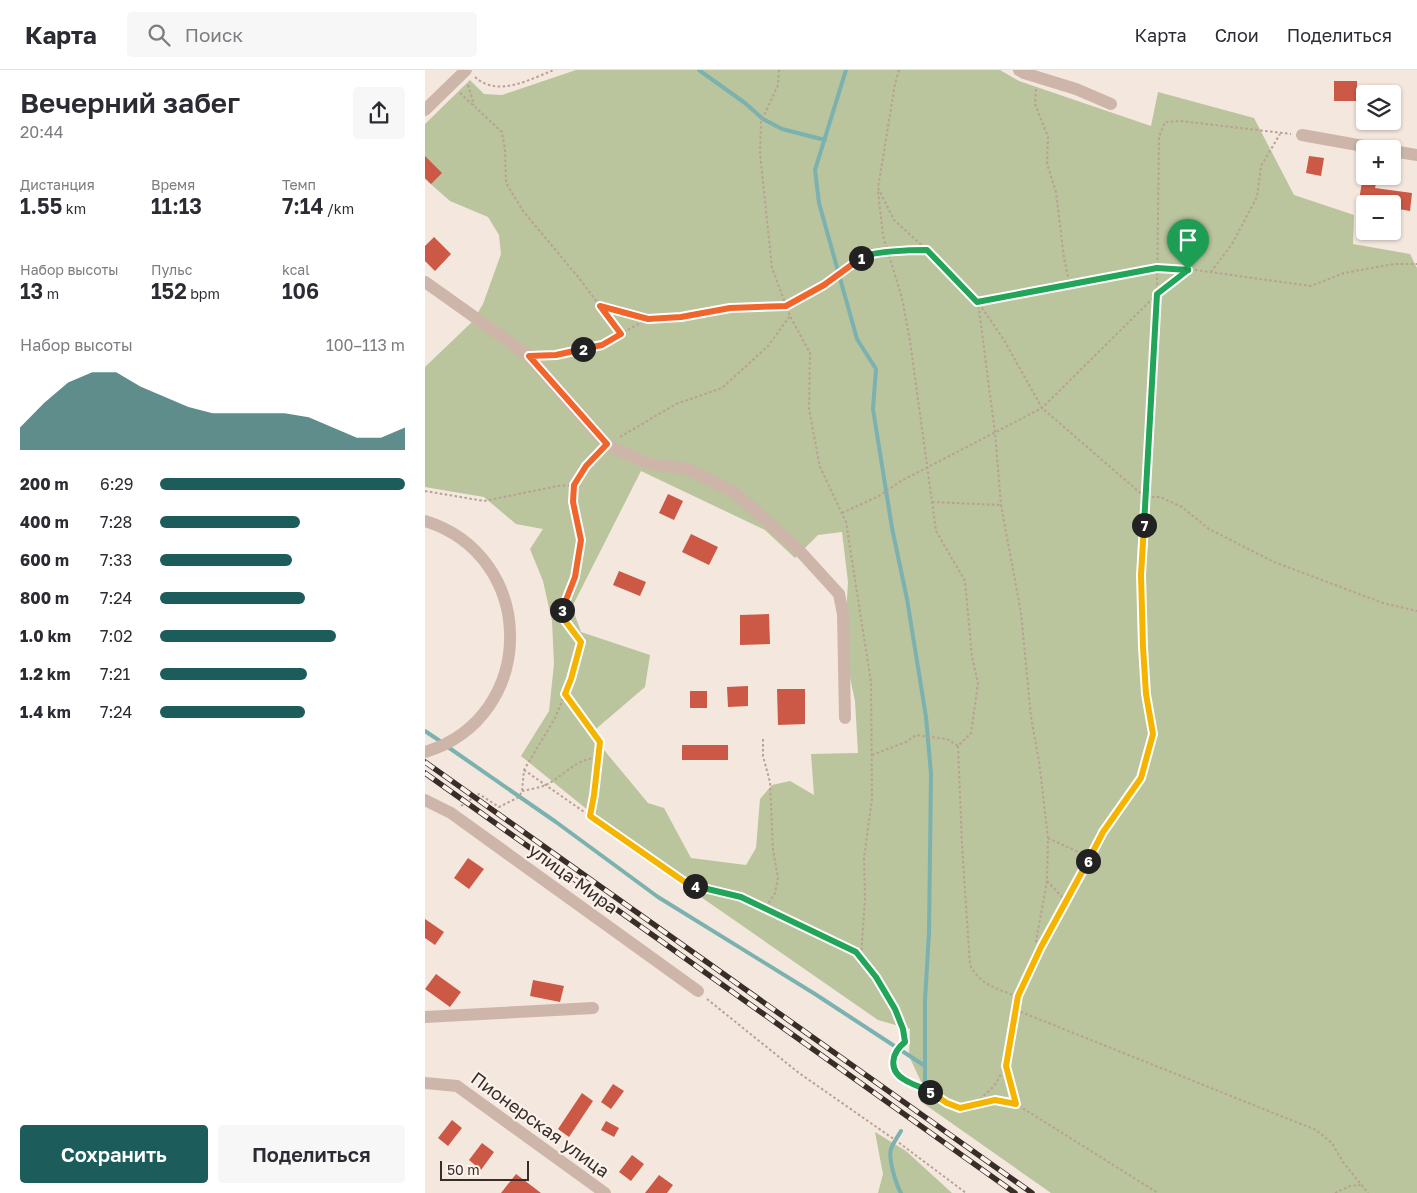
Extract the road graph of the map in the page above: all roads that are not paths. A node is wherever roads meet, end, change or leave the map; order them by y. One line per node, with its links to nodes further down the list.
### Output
1 (1019, 70): 3 (street)
2 (468, 72): 4 (street)
3 (1111, 104)
4 (425, 110)
5 (1302, 135): 6 (street)
6 (1356, 145)
7 (1401, 152): 8 (street)
8 (1417, 155)
9 (425, 282): 11 (street)
10 (425, 521): 12 (street)
11 (845, 718)
12 (425, 752)
13 (425, 800): 14 (street, улица Мира)
14 (698, 991)
15 (593, 1008): 16 (street)
16 (425, 1017)
17 (425, 1083): 18 (street, Пионерская улица)
18 (605, 1193)

